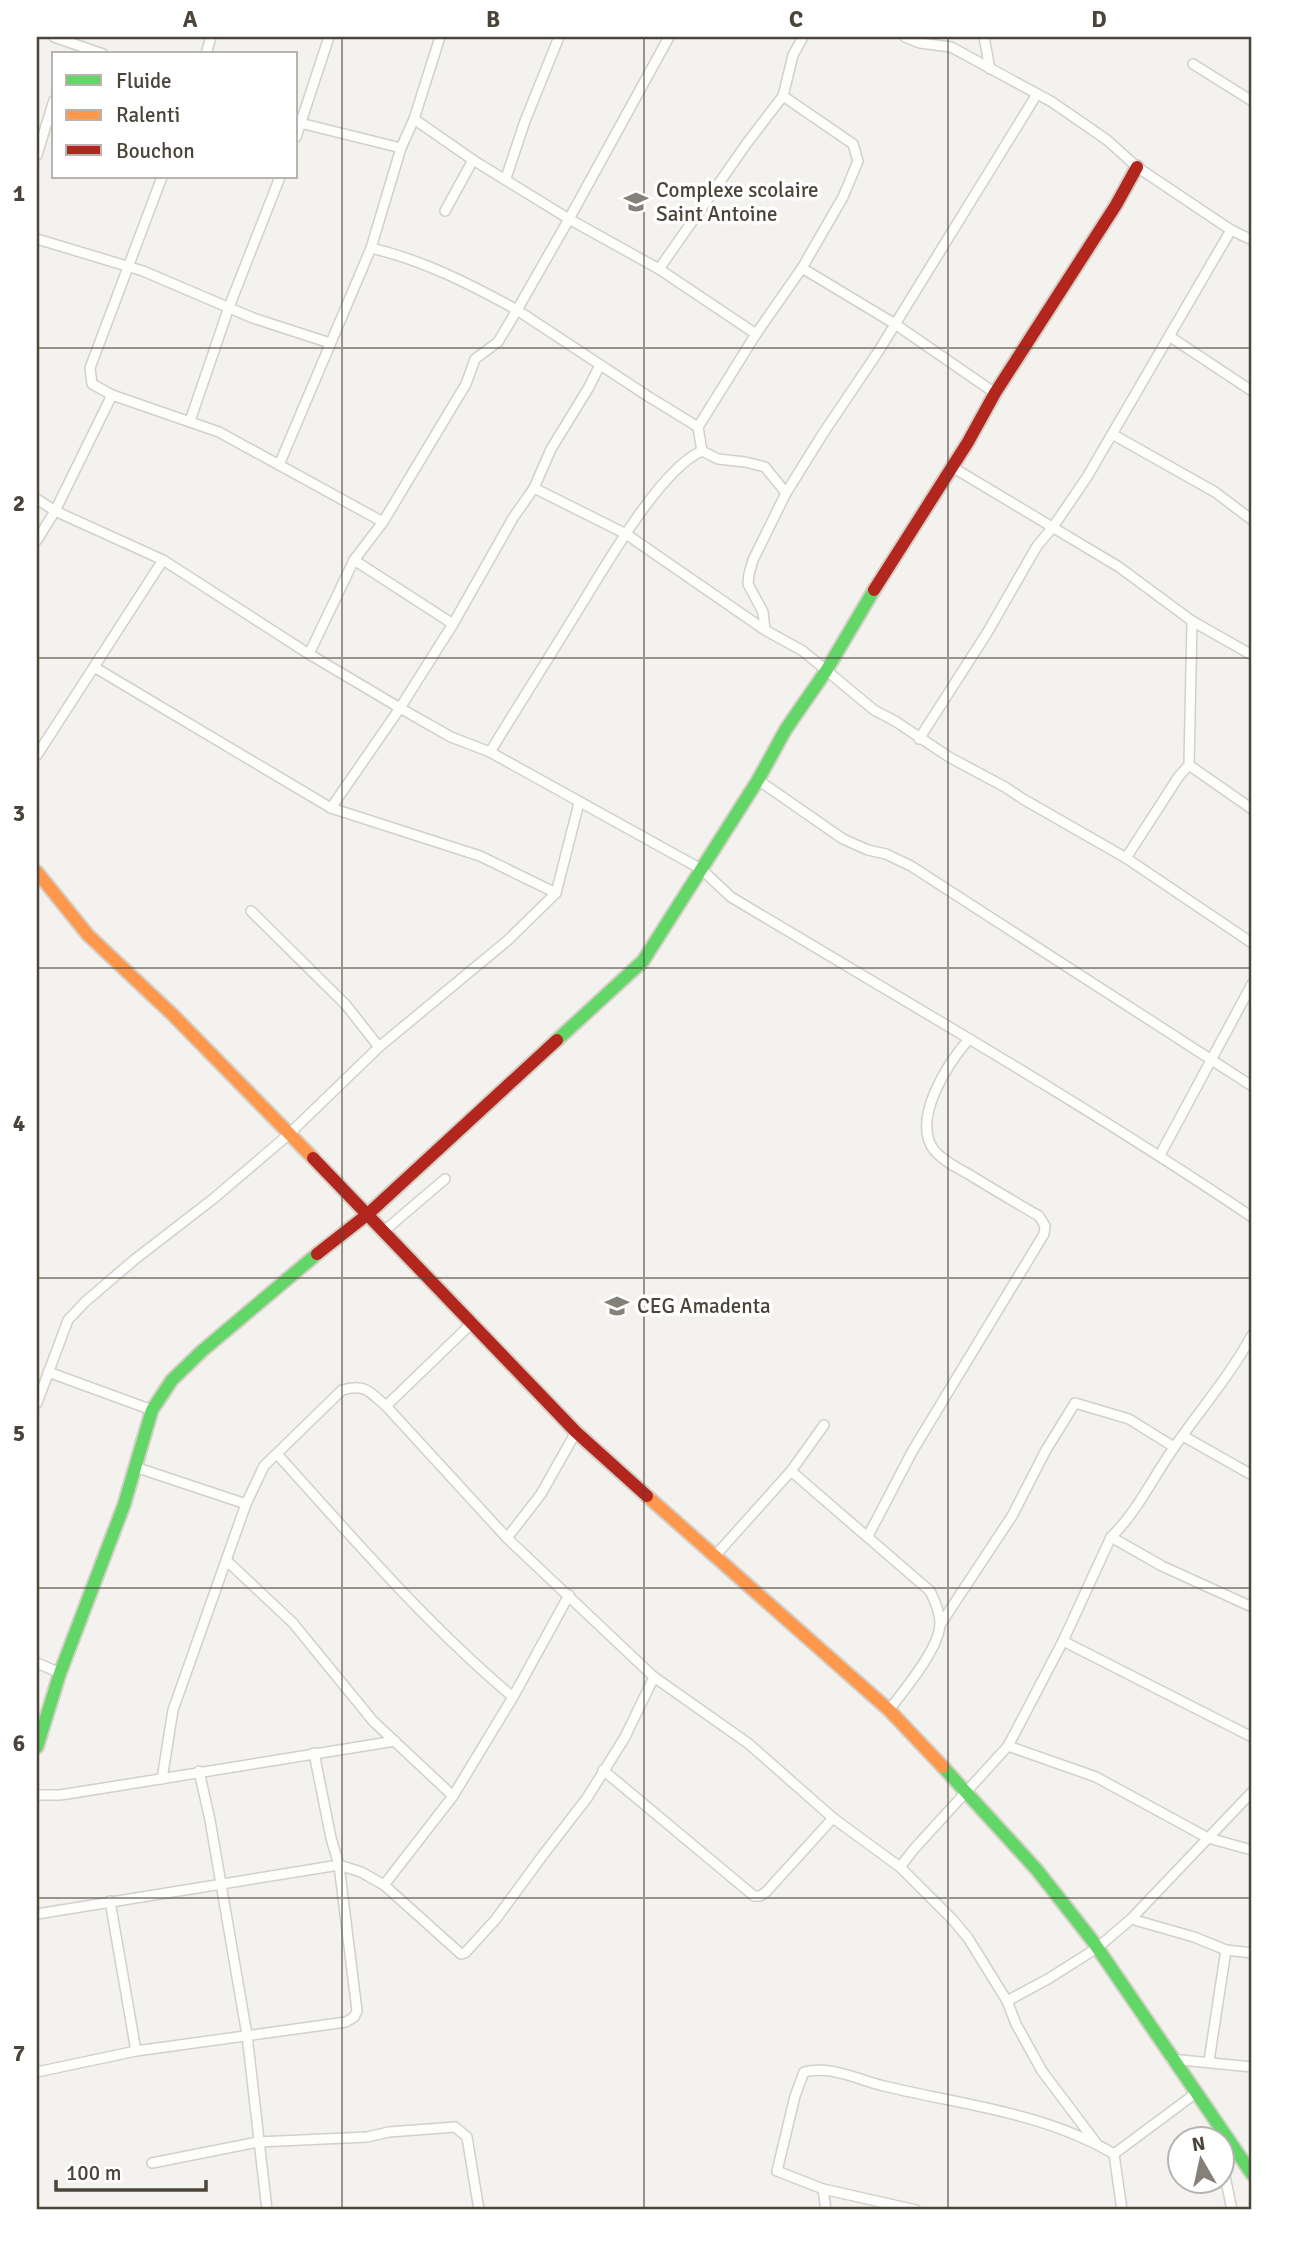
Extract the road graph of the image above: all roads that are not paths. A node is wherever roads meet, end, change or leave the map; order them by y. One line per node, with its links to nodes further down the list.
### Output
1 (54, 37): 9 (street)
2 (329, 37): 19 (street)
3 (440, 37): 18 (street)
4 (559, 37): 26 (street)
5 (669, 37): 28 (street)
6 (803, 37): 15 (street)
7 (905, 37): 13 (street)
8 (984, 37): 13 (street)
9 (72, 43): 10 (street); 11 (street)
10 (70, 52)
11 (97, 52)
12 (1193, 64): 16 (street)
13 (990, 69): 14 (street)
14 (1037, 94): 23 (street); 38 (street)
15 (783, 96): 34 (street); 35 (street)
16 (1252, 101)
17 (52, 106): 21 (street)
18 (414, 118): 20 (street); 22 (street)
19 (298, 122): 20 (street)
20 (401, 148): 32 (street)
21 (37, 155)
22 (473, 160): 26 (street); 27 (street)
23 (1138, 167): 29 (street); 44 (street)
24 (162, 178): 33 (street)
25 (280, 178): 36 (street)
26 (506, 178): 28 (street)
27 (445, 211)
28 (569, 219): 35 (street); 37 (street)
29 (1231, 230): 31 (street); 40 (street)
30 (37, 239): 33 (street)
31 (1252, 240)
32 (371, 248): 37 (street); 41 (street)
33 (128, 266): 36 (street); 45 (street)
34 (802, 268): 38 (street); 39 (street)
35 (659, 269): 39 (street)
36 (229, 307): 41 (street); 46 (street)
37 (517, 310): 42 (street); 57 (street)
38 (895, 324): 44 (street); 53 (street)
39 (756, 334): 47 (street)
40 (1169, 336): 43 (street); 48 (street)
41 (330, 343): 50 (street)
42 (600, 365): 47 (street); 52 (street)
43 (1252, 391)
44 (995, 393): 51 (street)
45 (112, 395): 46 (street); 55 (street)
46 (190, 421): 50 (street)
47 (698, 426): 49 (street)
48 (1112, 434): 56 (street); 58 (street)
49 (702, 451): 53 (street); 59 (street)
50 (279, 465): 57 (street)
51 (952, 467): 58 (street); 69 (street)
52 (534, 488): 59 (street); 64 (street)
53 (786, 493): 65 (street)
54 (37, 499): 55 (street)
55 (55, 511): 60 (street); 61 (street)
56 (1252, 520)
57 (383, 522): 62 (street)
58 (1053, 527): 63 (street); 71 (street)
59 (626, 534): 65 (street); 72 (street)
60 (37, 540)
61 (163, 560): 66 (street); 68 (street)
62 (354, 560): 64 (street); 66 (street)
63 (1192, 621): 67 (street); 74 (street)
64 (453, 624): 70 (street)
65 (765, 630): 69 (street)
66 (309, 654): 70 (street)
67 (1252, 654)
68 (94, 667): 73 (street); 77 (street)
69 (826, 671): 71 (street); 75 (street)
70 (400, 708): 72 (street); 77 (street)
71 (919, 739): 79 (street)
72 (489, 752): 76 (street)
73 (37, 755)
74 (1189, 765): 78 (street); 79 (street)
75 (758, 780): 80 (street); 88 (street)
76 (579, 803): 80 (street); 82 (street)
77 (331, 808): 82 (street)
78 (1252, 809)
79 (1126, 858): 84 (street)
80 (701, 869): 86 (street); 93 (street)
81 (37, 872): 90 (street)
82 (556, 893): 87 (street)
83 (251, 911): 87 (street)
84 (1252, 943)
85 (1252, 984): 88 (street)
86 (969, 1039): 91 (street); 111 (street)
87 (379, 1047): 90 (street)
88 (1212, 1058): 89 (street); 91 (street)
89 (1252, 1086)
90 (288, 1135): 93 (street); 98 (street)
91 (1160, 1155): 94 (street)
92 (445, 1179): 95 (street)
93 (368, 1214): 95 (street); 101 (street)
94 (1252, 1217)
95 (384, 1231): 96 (street)
96 (471, 1324): 100 (street); 103 (street)
97 (1251, 1340): 104 (street)
98 (48, 1372): 99 (street); 101 (street)
99 (37, 1402)
100 (386, 1406): 106 (street); 113 (street)
101 (152, 1410): 107 (street)
102 (824, 1425): 108 (street)
103 (576, 1432): 113 (street); 114 (street)
104 (1183, 1436): 105 (street); 109 (street)
105 (1174, 1447): 112 (street); 118 (street)
106 (277, 1454): 110 (street); 123 (street)
107 (135, 1467): 110 (street); 121 (street)
108 (791, 1471): 111 (street); 114 (street)
109 (1252, 1475)
110 (246, 1503): 115 (street)
111 (868, 1536): 118 (street)
112 (1111, 1537): 117 (street); 119 (street)
113 (507, 1538): 116 (street)
114 (714, 1557): 124 (street)
115 (228, 1561): 126 (street); 132 (street)
116 (569, 1595): 122 (street); 123 (street)
117 (1252, 1607)
118 (940, 1625): 124 (street)
119 (1063, 1641): 125 (street); 127 (street)
120 (37, 1663): 121 (street)
121 (60, 1673): 128 (street)
122 (654, 1676): 130 (street); 137 (street)
123 (513, 1697): 136 (street)
124 (889, 1710): 134 (street)
125 (1252, 1737)
126 (395, 1741): 129 (street); 136 (street)
127 (1008, 1746): 134 (street); 138 (street)
128 (37, 1747)
129 (314, 1753): 131 (street); 140 (street)
130 (603, 1770): 137 (street); 143 (street)
131 (199, 1771): 132 (street); 142 (street)
132 (162, 1779): 135 (street)
133 (1252, 1791): 138 (street)
134 (967, 1792): 141 (street); 147 (street)
135 (37, 1795)
136 (453, 1796): 143 (street)
137 (833, 1818): 141 (street)
138 (1208, 1839): 139 (street); 146 (street)
139 (1252, 1850)
140 (339, 1865): 142 (street); 143 (street); 151 (street)
141 (900, 1867): 150 (street)
142 (221, 1885): 144 (street); 151 (street)
143 (384, 1885)
144 (110, 1901): 145 (street); 152 (street)
145 (37, 1914)
146 (1131, 1919): 147 (street); 148 (street)
147 (1097, 1948): 150 (street); 153 (street)
148 (1226, 1950): 149 (street); 154 (street)
149 (1252, 1953)
150 (1007, 2001): 160 (street)
151 (247, 2035): 152 (street); 159 (street)
152 (136, 2051): 156 (street)
153 (1171, 2059): 154 (street); 157 (street)
154 (1209, 2061): 155 (street)
155 (1252, 2067)
156 (37, 2072)
157 (1196, 2093): 158 (street); 161 (street)
158 (1214, 2124)
159 (258, 2142): 163 (street); 166 (street); 167 (street)
160 (1097, 2144): 161 (street); 165 (street)
161 (1114, 2154): 170 (street)
162 (1236, 2154): 164 (street)
163 (152, 2163)
164 (1252, 2174)
165 (822, 2189): 168 (street); 169 (street)
166 (267, 2210)
167 (479, 2210)
168 (826, 2210)
169 (916, 2210)
170 (1122, 2210)

